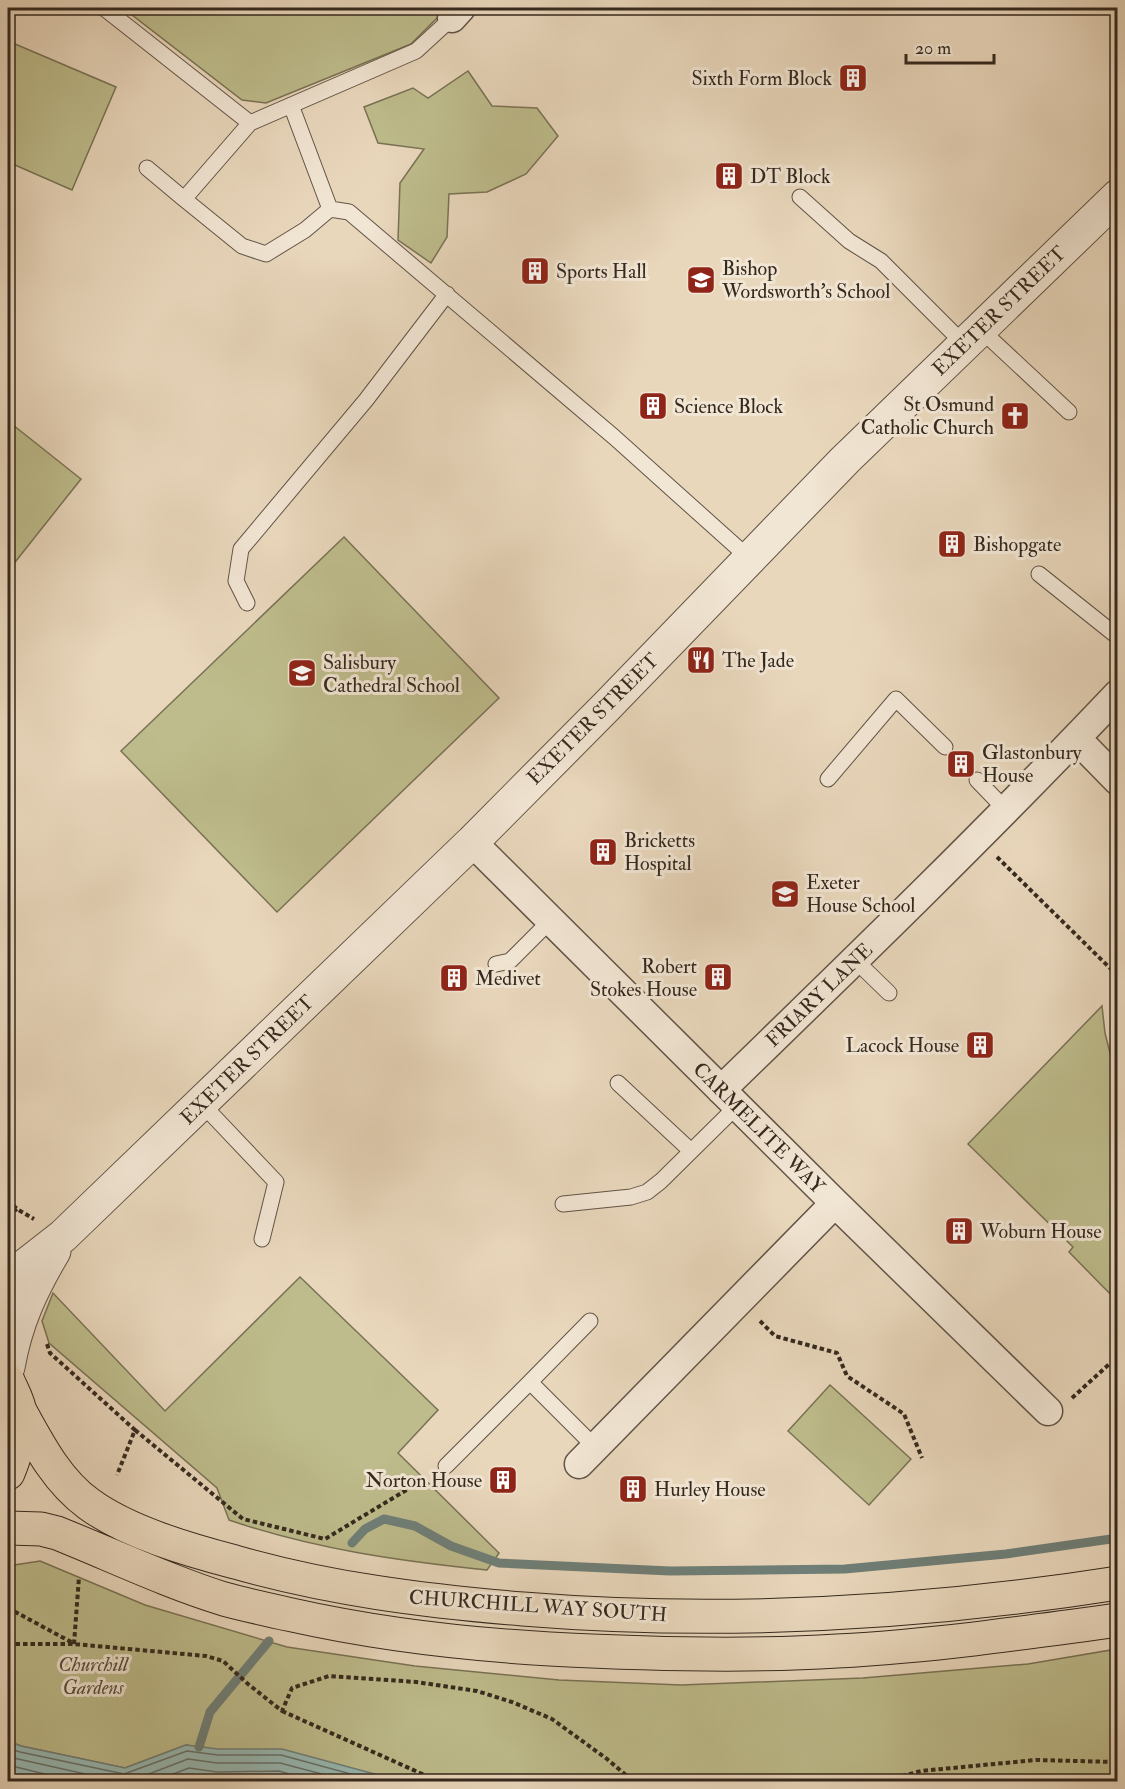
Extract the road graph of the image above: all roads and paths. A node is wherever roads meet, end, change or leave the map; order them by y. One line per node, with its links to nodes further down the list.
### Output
1 (104, 8): 4 (lane)
2 (456, 13): 3 (lane)
3 (291, 105): 4 (lane); 9 (lane)
4 (250, 123): 8 (lane)
5 (147, 168): 8 (lane)
6 (1118, 196): 11 (street, EXETER STREET)
7 (800, 197): 11 (lane)
8 (184, 199): 9 (lane)
9 (330, 209): 10 (lane)
10 (447, 294): 13 (lane); 15 (lane)
11 (973, 337): 12 (lane); 13 (street, EXETER STREET)
12 (1069, 412)
13 (750, 559): 25 (street, EXETER STREET)
14 (1039, 574): 16 (lane)
15 (247, 603)
16 (1118, 637)
17 (1118, 694): 18 (street, FRIARY LANE)
18 (1076, 738): 22 (street); 23 (street, FRIARY LANE)
19 (945, 747): 20 (lane)
20 (828, 779)
21 (977, 780): 23 (lane)
22 (1118, 781)
23 (1005, 809): 24 (street, FRIARY LANE)
24 (977, 838): 27 (street, FRIARY LANE); 29 (path)
25 (472, 842): 26 (street, CARMELITE WAY); 33 (street, EXETER STREET)
26 (550, 921): 28 (lane); 32 (street, CARMELITE WAY)
27 (855, 960): 30 (lane); 32 (street, FRIARY LANE)
28 (496, 964)
29 (1118, 975)
30 (889, 993)
31 (618, 1083): 34 (lane)
32 (729, 1098): 34 (lane); 35 (street, CARMELITE WAY)
33 (202, 1104): 39 (street, EXETER STREET); 40 (lane)
34 (691, 1151): 36 (lane)
35 (835, 1203): 42 (street); 50 (street, CARMELITE WAY)
36 (563, 1204)
37 (17, 1209): 38 (path)
38 (8, 1215)
39 (63, 1236): 41 (street, EXETER STREET); 46 (street, EXETER STREET)
40 (262, 1239)
41 (8, 1279)
42 (740, 1300): 52 (street); 53 (path)
43 (590, 1321): 48 (lane)
44 (46, 1343): 51 (path)
45 (1118, 1356): 50 (path)
46 (8, 1367)
47 (8, 1381): 49 (highway, CHURCHILL WAY SOUTH)
48 (530, 1382): 52 (lane); 54 (lane)
49 (20, 1411): 55 (highway); 59 (highway, CHURCHILL WAY SOUTH)
50 (1048, 1411)
51 (135, 1430): 54 (path); 56 (path)
52 (587, 1456)
53 (922, 1458)
54 (446, 1466)
55 (8, 1473)
56 (117, 1475)
57 (8, 1528): 61 (highway, CHURCHILL WAY SOUTH)
58 (80, 1577): 63 (path)
59 (1118, 1583)
60 (8, 1608): 63 (path)
61 (1118, 1620)
62 (8, 1644): 63 (path)
63 (74, 1644): 64 (path)
64 (282, 1711): 66 (path); 67 (path)
65 (1118, 1762): 68 (path)
66 (440, 1782)
67 (634, 1782)
68 (879, 1782)

